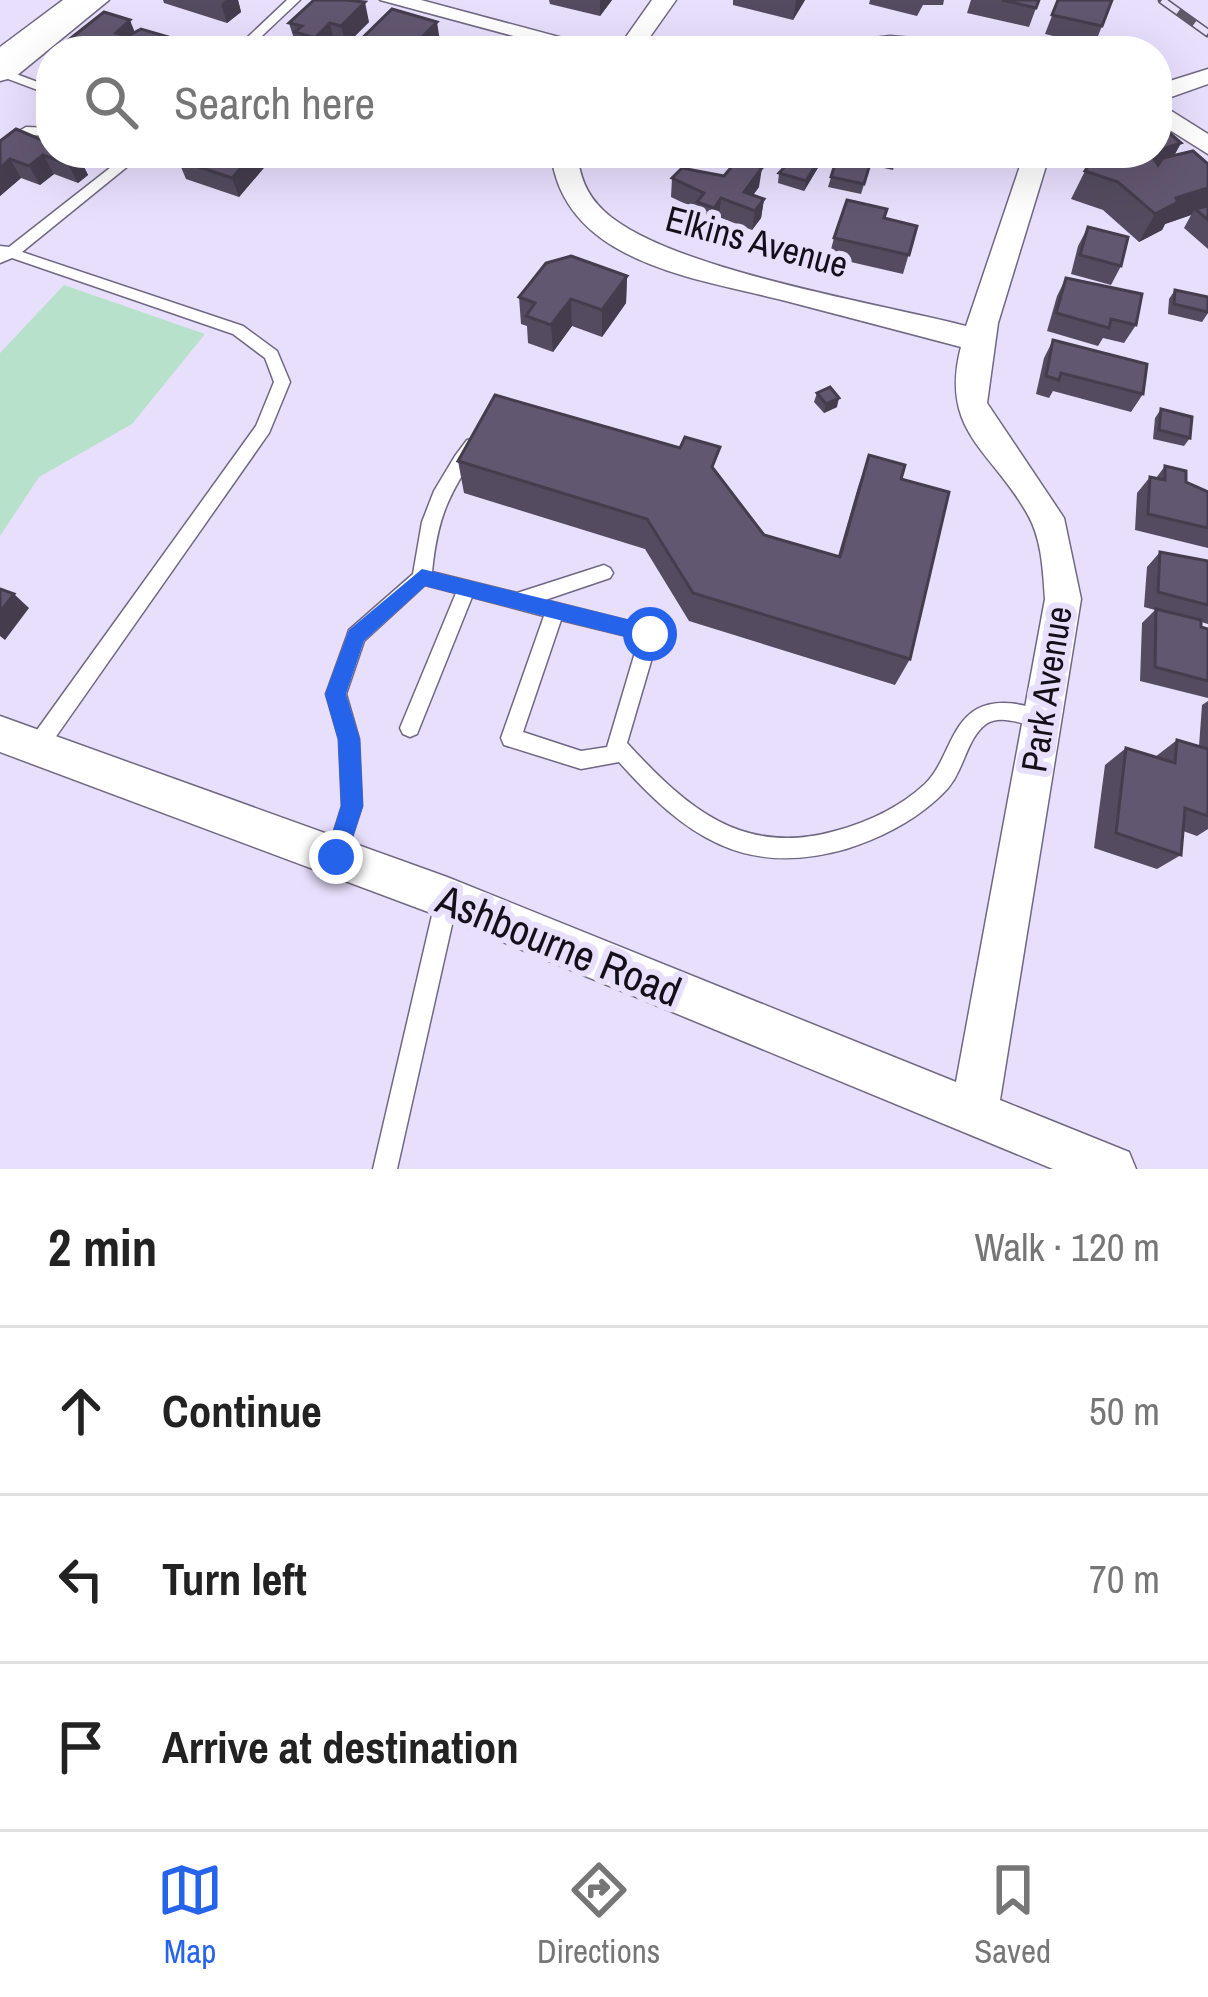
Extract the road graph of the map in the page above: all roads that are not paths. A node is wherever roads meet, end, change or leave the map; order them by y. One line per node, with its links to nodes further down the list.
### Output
1 (54, 0): 10 (highway)
2 (89, 0): 6 (highway)
3 (294, 0): 7 (lane)
4 (392, 0): 8 (street)
5 (664, 0): 9 (street)
6 (43, 36)
7 (255, 36)
8 (538, 36)
9 (639, 36)
10 (0, 38)
11 (36, 42): 12 (highway)
12 (0, 70): 14 (lane)
13 (1208, 76): 15 (street)
14 (36, 85)
15 (1172, 89)
16 (1172, 121): 18 (street)
17 (36, 134): 19 (lane)
18 (1208, 146)
19 (0, 148)
20 (117, 168): 23 (lane)
21 (567, 168): 24 (street, Elkins Avenue)
22 (1032, 168): 24 (street, Park Avenue)
23 (4, 253): 33 (lane)
24 (979, 340): 31 (street, Park Avenue)
25 (479, 437): 27 (lane)
26 (604, 573): 29 (lane)
27 (422, 577): 28 (lane); 35 (lane)
28 (467, 588): 29 (lane); 32 (lane)
29 (517, 601): 30 (lane)
30 (555, 611): 34 (lane); 34 (lane)
31 (1042, 719): 34 (lane); 37 (street, Park Avenue)
32 (410, 728)
33 (11, 742): 35 (street, Ashbourne Road)
34 (617, 746)
35 (336, 857): 36 (street, Ashbourne Road)
36 (447, 898): 37 (street, Ashbourne Road); 38 (lane)
37 (974, 1116): 39 (street, Ashbourne Road)
38 (385, 1169)
39 (1112, 1169)

